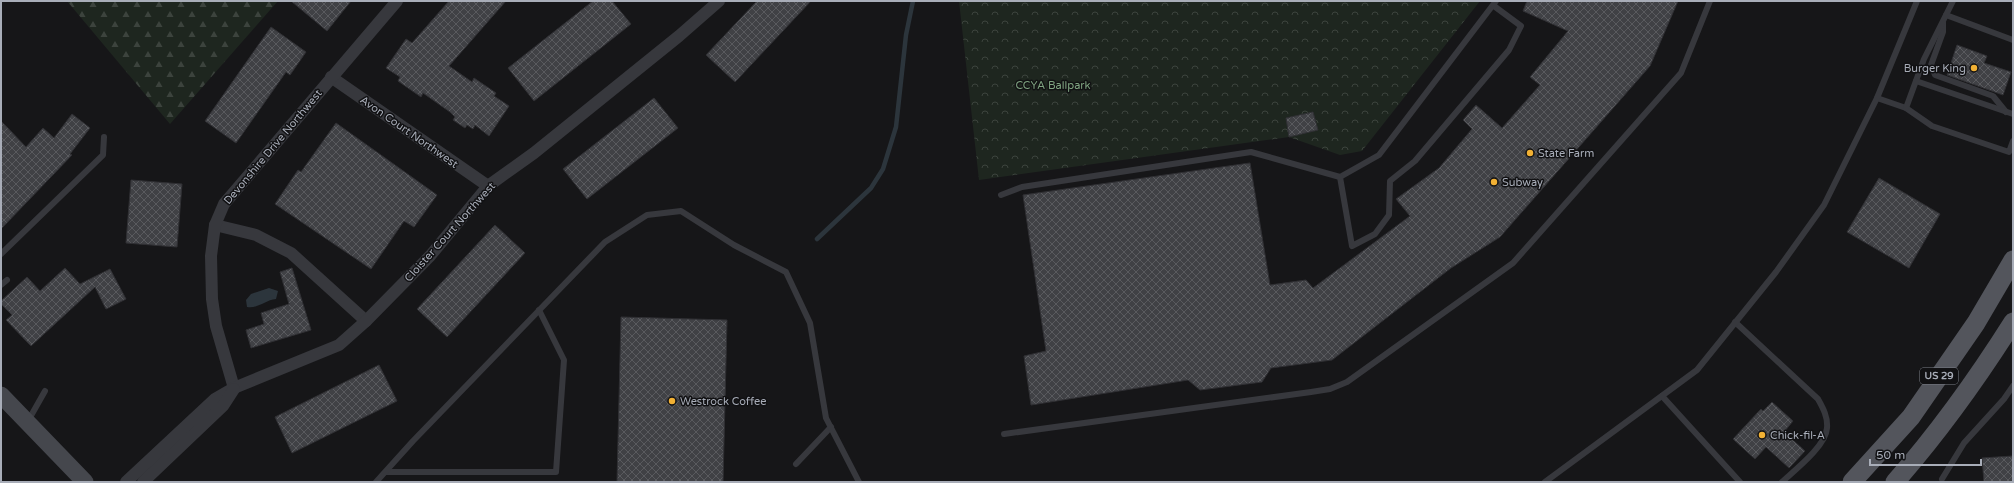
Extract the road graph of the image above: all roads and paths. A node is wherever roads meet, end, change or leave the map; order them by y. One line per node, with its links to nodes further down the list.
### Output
1 (397, 1): 10 (street, Devonshire Drive Northwest)
2 (719, 1): 18 (street, Cloister Court Northwest)
3 (1710, 1): 36 (lane)
4 (1917, 1): 12 (lane)
5 (1953, 1): 7 (lane)
6 (1494, 3): 17 (lane); 17 (lane)
7 (1946, 15): 8 (lane); 9 (lane)
8 (1943, 22): 11 (lane); 14 (lane)
9 (2013, 40)
10 (331, 77): 18 (street, Avon Court Northwest); 20 (street, Devonshire Drive Northwest)
11 (1916, 81): 13 (lane); 14 (lane)
12 (1877, 98): 13 (lane); 27 (lane)
13 (1906, 108): 16 (lane)
14 (2010, 113)
15 (104, 137): 21 (lane)
16 (2013, 141)
17 (1340, 177): 19 (lane)
18 (488, 186): 26 (street, Cloister Court Northwest)
19 (1001, 195)
20 (215, 225): 26 (street); 30 (street, Devonshire Drive Northwest)
21 (1, 254)
22 (2013, 260): 48 (main road, US 29)
23 (7, 280): 24 (lane)
24 (1, 285)
25 (540, 310): 35 (lane); 38 (lane); 38 (lane)
26 (366, 321): 30 (street, Cloister Court Northwest)
27 (1735, 322): 32 (lane); 47 (lane)
28 (2013, 322): 49 (main road, US 29)
29 (2013, 386): 39 (lane)
30 (234, 388): 41 (street, Cloister Court Northwest); 42 (street)
31 (45, 391): 34 (lane)
32 (1662, 396): 45 (lane); 46 (lane)
33 (2, 398): 34 (main road)
34 (27, 423): 40 (main road)
35 (831, 427): 37 (lane); 44 (lane)
36 (1004, 434)
37 (796, 464)
38 (386, 472): 43 (lane)
39 (1942, 479)
40 (85, 482)
41 (126, 482)
42 (143, 482)
43 (376, 482)
44 (859, 482)
45 (1545, 482)
46 (1740, 482)
47 (1782, 482)
48 (1852, 482)
49 (1895, 482)

